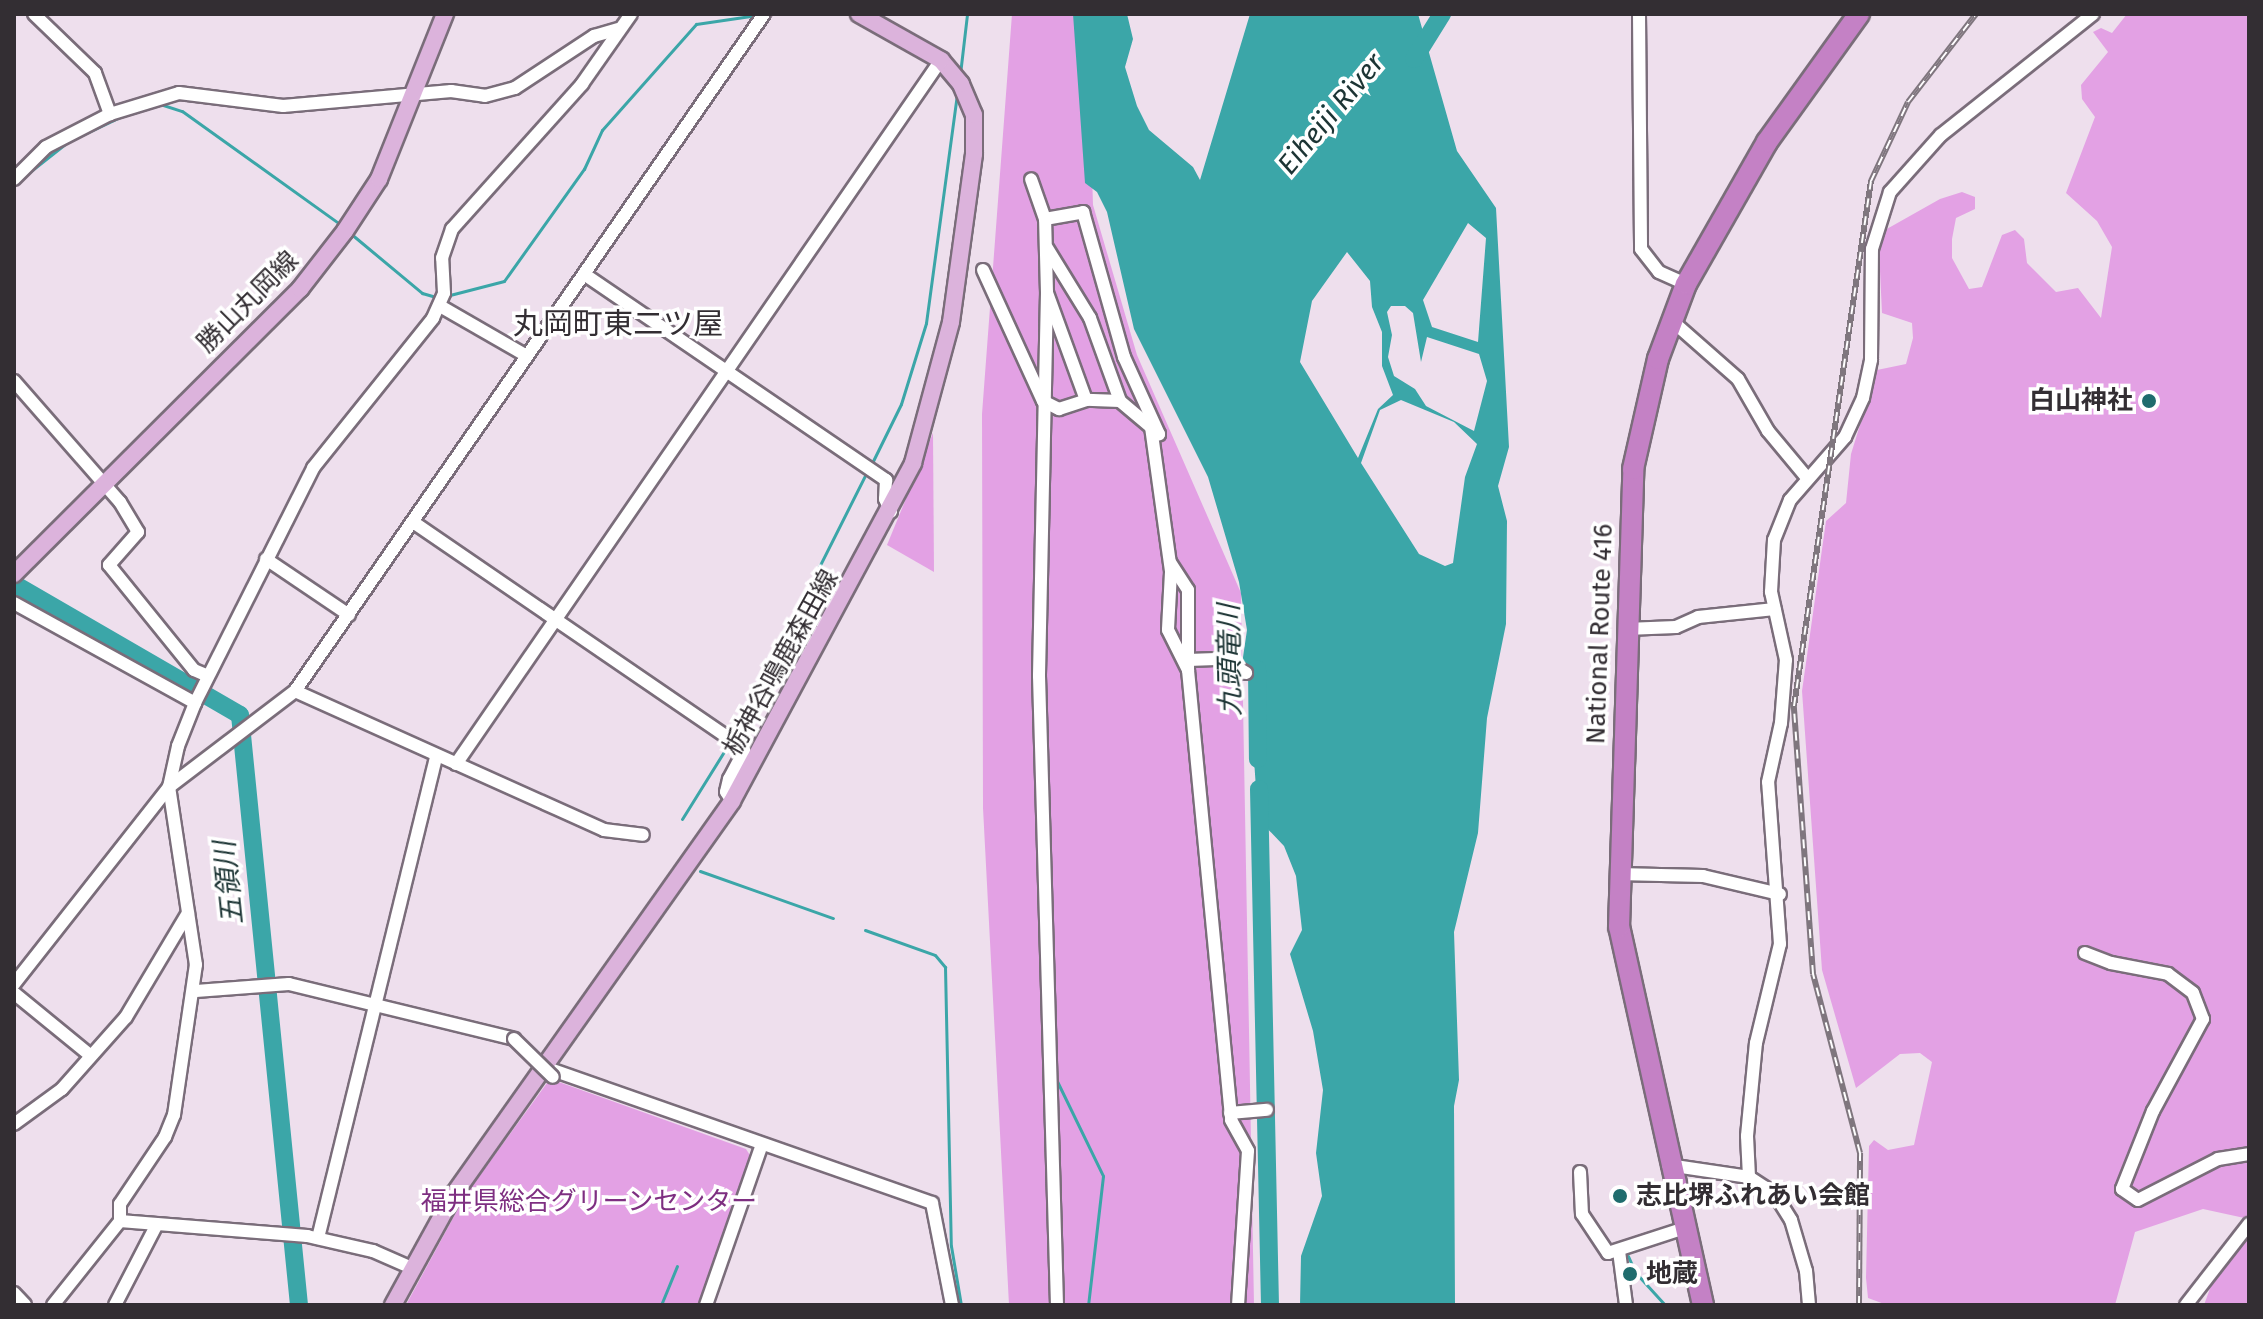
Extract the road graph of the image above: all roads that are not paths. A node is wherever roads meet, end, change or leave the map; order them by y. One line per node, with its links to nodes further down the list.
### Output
1 (34, 14): 12 (street)
2 (445, 14): 11 (main road, 勝山丸岡線)
3 (631, 14): 9 (street)
4 (764, 14): 18 (street)
5 (859, 14): 10 (main road, 栃神谷鳴鹿森田線)
6 (1639, 14): 19 (street)
7 (1859, 14): 19 (highway, National Route 416)
8 (2093, 14): 30 (street)
9 (618, 29): 11 (street); 21 (street)
10 (946, 64): 24 (street); 32 (main road, 栃神谷鳴鹿森田線)
11 (414, 97): 12 (street); 31 (main road, 勝山丸岡線)
12 (110, 114): 13 (street)
13 (14, 179)
14 (1031, 179): 15 (street)
15 (1045, 219): 16 (street); 29 (street)
16 (1046, 246): 20 (street); 28 (street)
17 (983, 270): 27 (street)
18 (584, 274): 23 (street); 24 (street)
19 (1686, 284): 22 (highway, National Route 416)
20 (1047, 293): 26 (street); 27 (street)
21 (440, 306): 23 (street); 34 (street)
22 (1671, 320): 30 (street); 41 (highway, National Route 416)
23 (527, 356): 33 (street)
24 (725, 374): 32 (street); 40 (street)
25 (14, 381): 31 (street)
26 (1086, 400): 27 (street); 28 (street)
27 (1043, 401): 84 (street)
28 (1120, 401): 29 (street)
29 (1151, 427): 35 (street)
30 (1808, 479): 38 (street)
31 (99, 484): 36 (main road, 勝山丸岡線); 44 (street)
32 (891, 512): 50 (main road, 栃神谷鳴鹿森田線)
33 (413, 522): 39 (street); 40 (street)
34 (266, 559): 39 (street); 44 (street)
35 (1170, 562): 42 (street); 42 (street)
36 (14, 574)
37 (14, 603): 46 (street)
38 (1775, 609): 41 (street); 53 (street)
39 (349, 615): 45 (street)
40 (555, 621): 48 (street); 50 (street)
41 (1626, 629): 52 (highway, National Route 416)
42 (1188, 665): 43 (street); 63 (street)
43 (1246, 673)
44 (208, 676): 46 (street)
45 (295, 691): 47 (street); 49 (street)
46 (195, 703): 49 (street)
47 (436, 756): 48 (street); 59 (street)
48 (456, 764): 51 (street)
49 (169, 787): 54 (street); 56 (street)
50 (732, 801): 61 (main road, 栃神谷鳴鹿森田線)
51 (643, 835)
52 (1618, 874): 53 (street); 67 (highway, National Route 416)
53 (1780, 894): 69 (street)
54 (188, 912): 57 (street); 60 (street)
55 (2085, 953): 66 (street)
56 (14, 984)
57 (196, 991): 59 (street); 70 (street)
58 (14, 993): 60 (street)
59 (377, 1006): 61 (street, bridge); 74 (street)
60 (91, 1056): 64 (street)
61 (549, 1072): 65 (street); 76 (main road, 栃神谷鳴鹿森田線)
62 (1267, 1110): 63 (street)
63 (1230, 1113): 85 (street)
64 (14, 1124)
65 (761, 1147): 82 (street); 83 (street)
66 (2249, 1154)
67 (1668, 1165): 69 (street); 73 (highway, National Route 416)
68 (1580, 1172): 75 (street)
69 (1749, 1177): 88 (street)
70 (120, 1221): 71 (street); 79 (street)
71 (157, 1224): 74 (street); 80 (street)
72 (2249, 1224): 89 (street)
73 (1682, 1229): 75 (street); 87 (highway, National Route 416)
74 (318, 1238): 76 (street)
75 (1619, 1251): 86 (street)
76 (412, 1268): 81 (main road, 栃神谷鳴鹿森田線)
77 (14, 1293): 78 (street)
78 (25, 1305)
79 (53, 1305)
80 (115, 1305)
81 (393, 1305)
82 (706, 1305)
83 (952, 1305)
84 (1057, 1305)
85 (1238, 1305)
86 (1626, 1305)
87 (1703, 1305)
88 (1809, 1305)
89 (2186, 1305)

